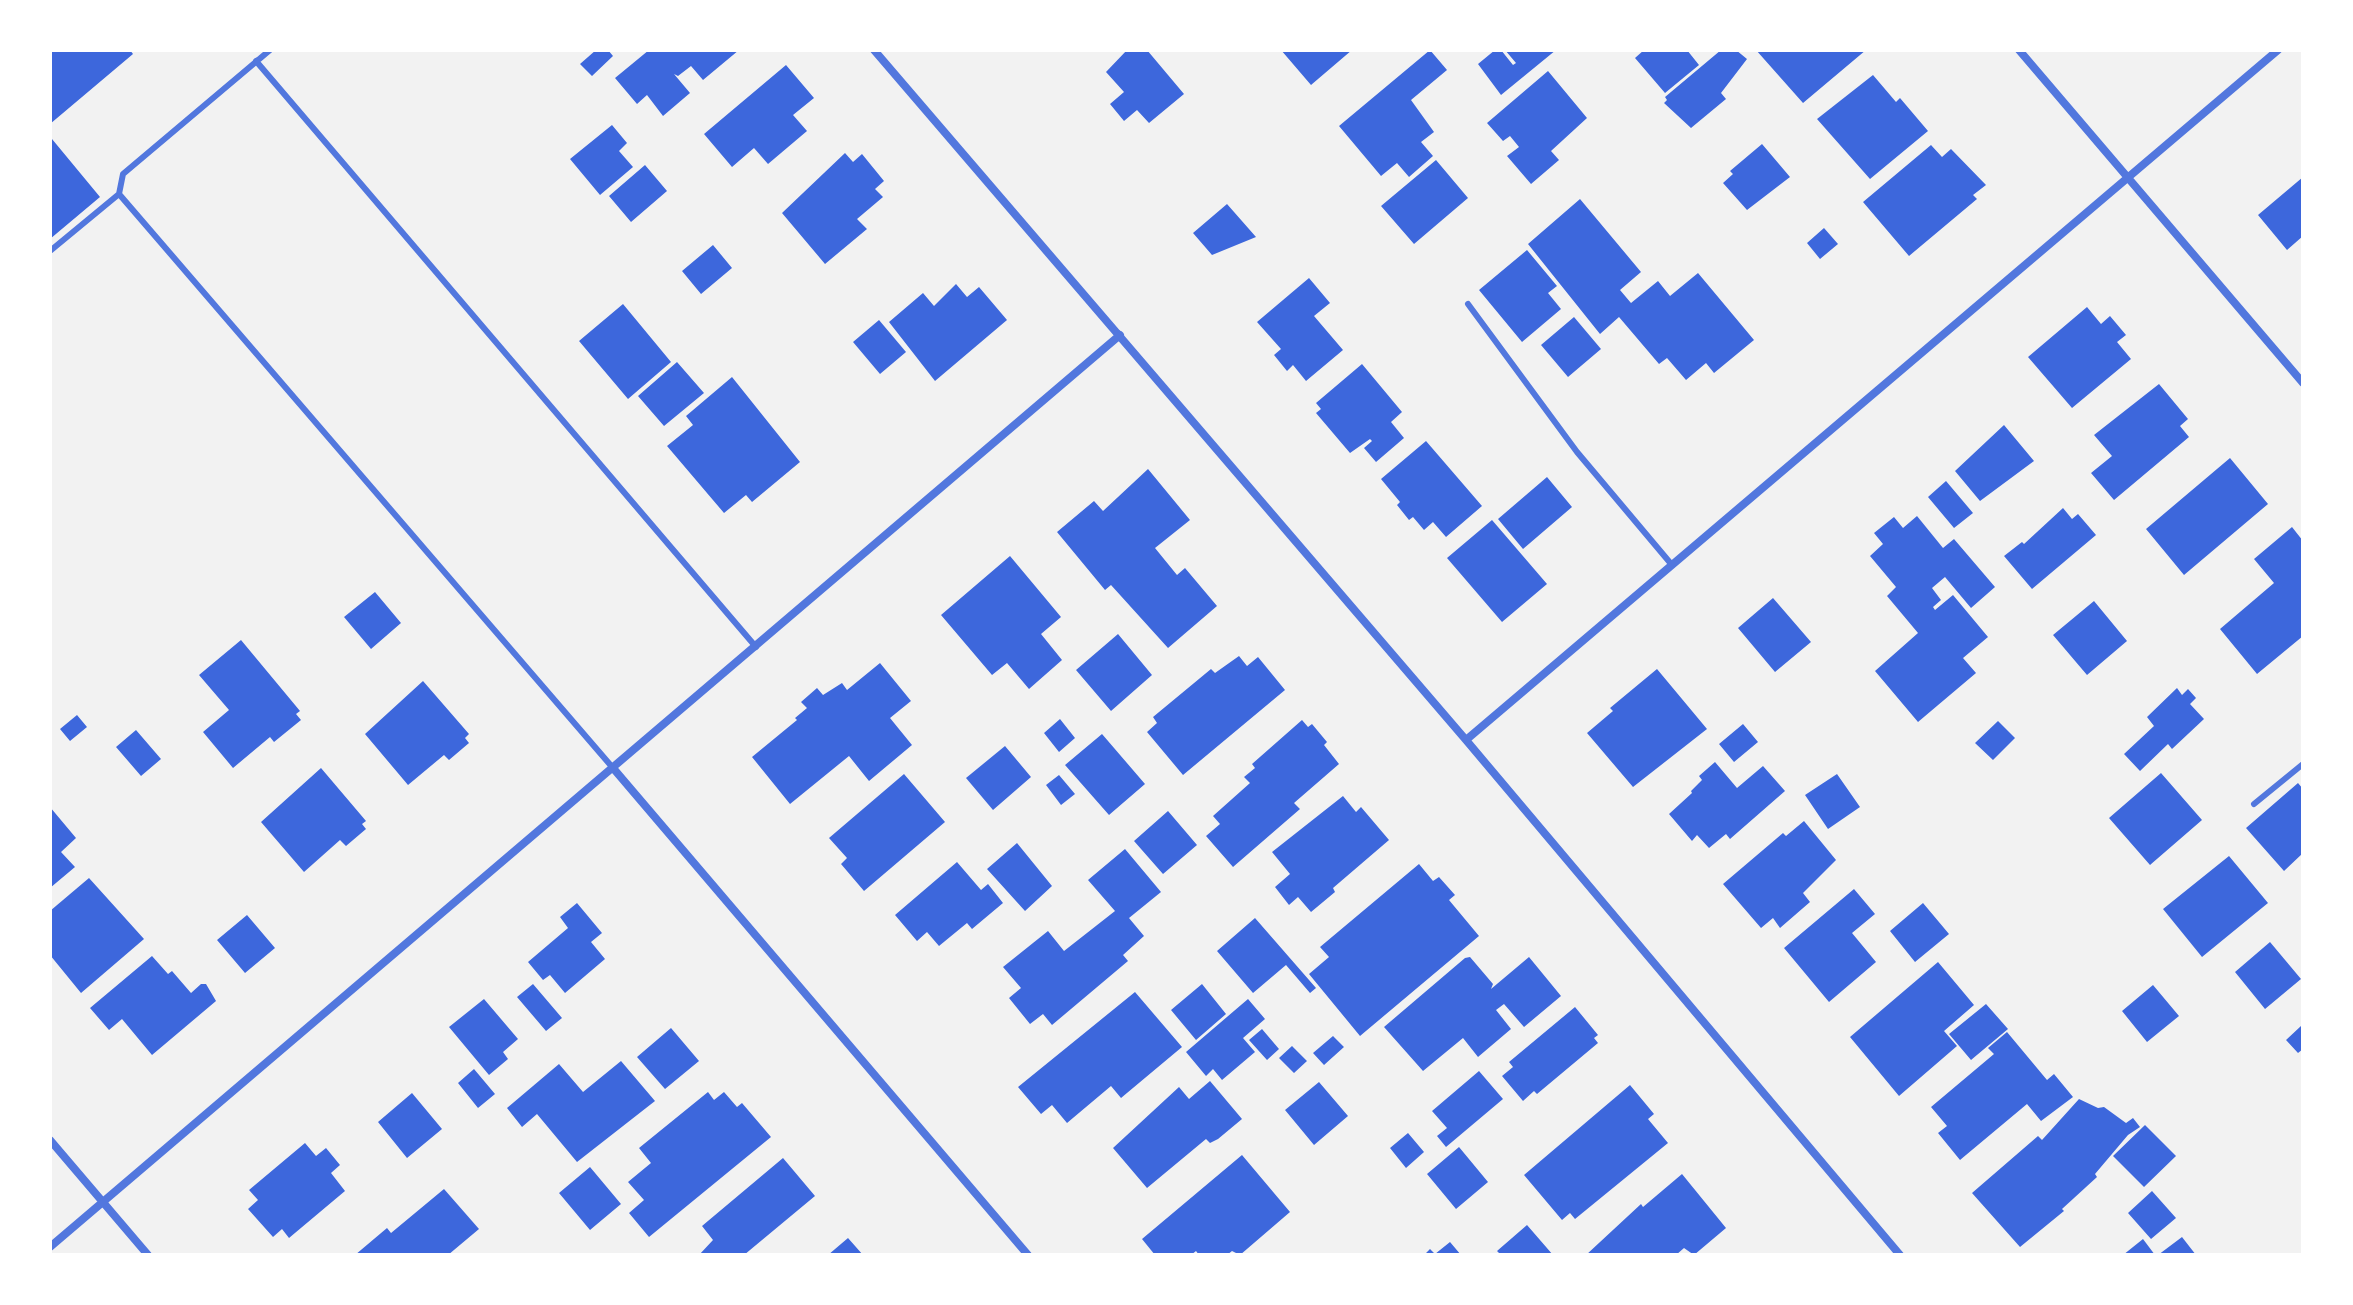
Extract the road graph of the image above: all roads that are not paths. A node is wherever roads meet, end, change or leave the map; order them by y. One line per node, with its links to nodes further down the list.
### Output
1 (270, 50): 5 (lane)
2 (874, 50): 10 (street)
3 (2019, 50): 6 (street)
4 (2278, 50): 6 (street)
5 (256, 61): 7 (lane); 13 (lane)
6 (2129, 176): 11 (street); 12 (street)
7 (119, 194): 8 (lane); 16 (lane)
8 (50, 251)
9 (1468, 304): 12 (lane)
10 (1120, 335): 13 (street); 14 (street)
11 (2303, 383)
12 (1672, 565): 14 (street)
13 (756, 647): 16 (street)
14 (1466, 740): 23 (street)
15 (2303, 764): 17 (lane)
16 (613, 768): 19 (street); 22 (street)
17 (2254, 804)
18 (50, 1140): 19 (street)
19 (102, 1202): 20 (street); 21 (street)
20 (50, 1247)
21 (148, 1255)
22 (1028, 1255)
23 (1900, 1255)

